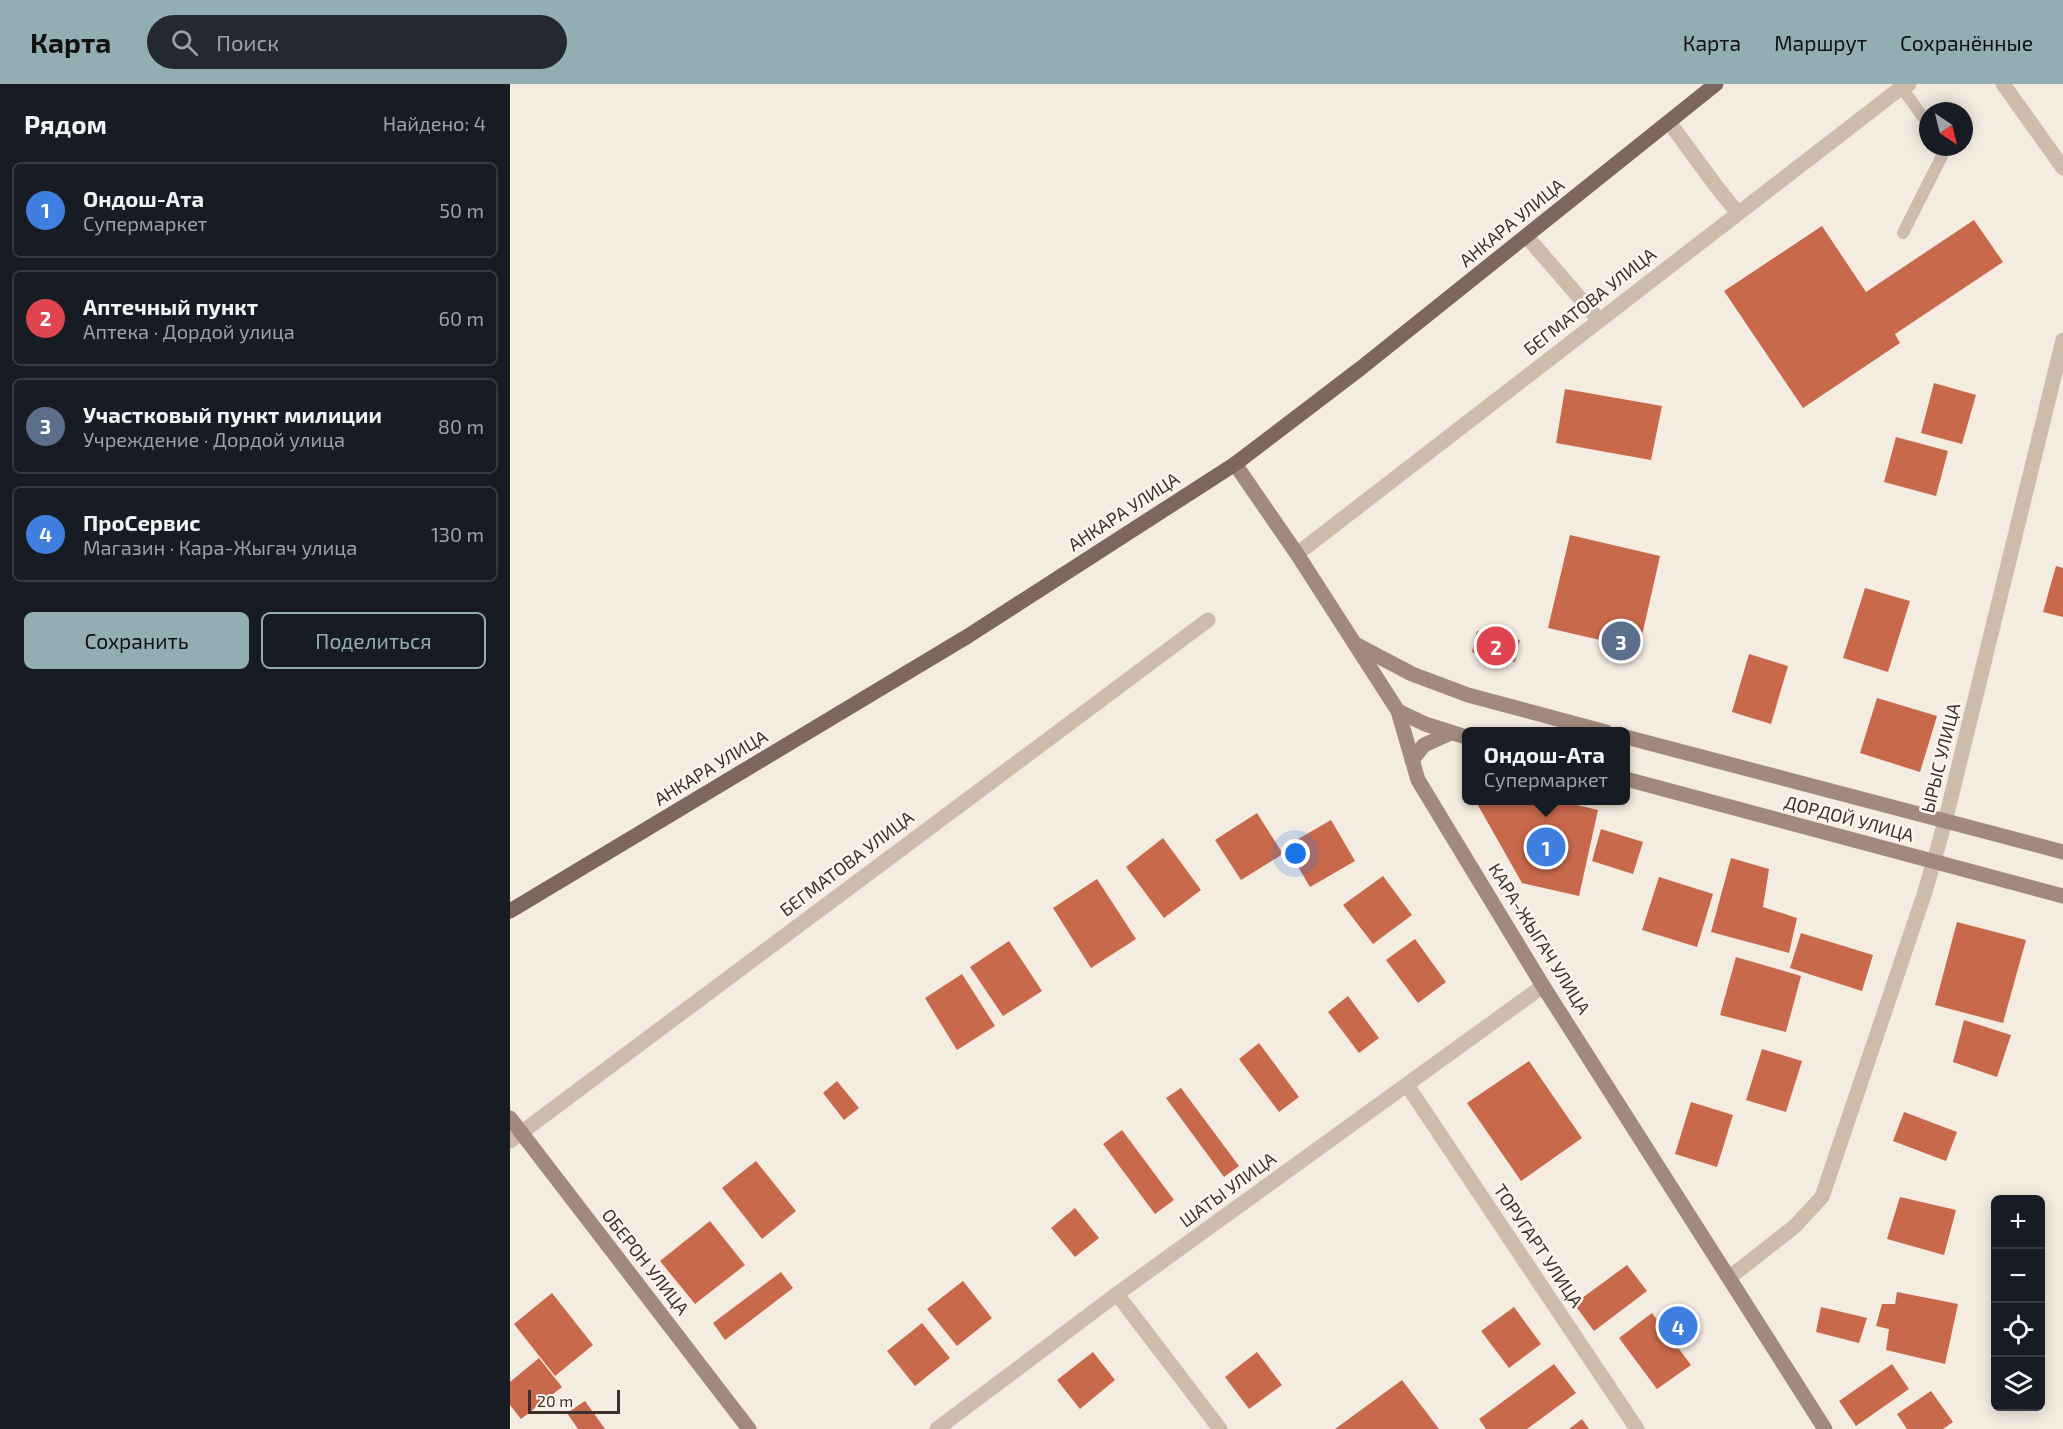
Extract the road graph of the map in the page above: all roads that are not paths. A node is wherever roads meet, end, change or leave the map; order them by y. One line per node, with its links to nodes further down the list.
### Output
1 (1716, 84): 5 (main road, АНКАРА УЛИЦА)
2 (2003, 84): 7 (street)
3 (1904, 85): 4 (lane); 8 (street, БЕГМАТОВА УЛИЦА)
4 (1919, 109)
5 (1669, 122): 8 (street); 10 (main road, АНКАРА УЛИЦА)
6 (1942, 156): 9 (lane)
7 (2063, 168)
8 (1737, 212): 11 (street, БЕГМАТОВА УЛИЦА)
9 (1903, 233)
10 (1527, 237): 11 (street); 13 (main road, АНКАРА УЛИЦА)
11 (1599, 320): 14 (street, БЕГМАТОВА УЛИЦА)
12 (2063, 340): 24 (street, ЫРЫС УЛИЦА)
13 (1235, 464): 14 (street, КАРА-ЖЫГАЧ УЛИЦА); 28 (main road, АНКАРА УЛИЦА)
14 (1297, 554): 16 (street, КАРА-ЖЫГАЧ УЛИЦА)
15 (1208, 620): 32 (street, БЕГМАТОВА УЛИЦА)
16 (1354, 643): 17 (street, КАРА-ЖЫГАЧ УЛИЦА); 18 (street)
17 (1398, 711): 19 (street); 22 (street, КАРА-ЖЫГАЧ УЛИЦА)
18 (1587, 727)
19 (1451, 733): 20 (street); 22 (street)
20 (1462, 736)
21 (1630, 738): 24 (street, ДОРДОЙ УЛИЦА)
22 (1412, 760): 29 (street, КАРА-ЖЫГАЧ УЛИЦА)
23 (1630, 780): 26 (street, ДОРДОЙ УЛИЦА)
24 (1945, 822): 25 (street, ДОРДОЙ УЛИЦА); 26 (street, ЫРЫС УЛИЦА)
25 (2063, 852)
26 (1934, 862): 27 (street, ДОРДОЙ УЛИЦА); 33 (street, ЫРЫС УЛИЦА)
27 (2063, 896)
28 (510, 911)
29 (1544, 986): 30 (street, ШАТЫ УЛИЦА); 33 (street, КАРА-ЖЫГАЧ УЛИЦА)
30 (1407, 1085): 34 (street, ШАТЫ УЛИЦА); 38 (street, ТОРУГАРТ УЛИЦА)
31 (510, 1118): 32 (street, ОБЕРОН УЛИЦА)
32 (515, 1136): 35 (street, ОБЕРОН УЛИЦА)
33 (1730, 1277): 39 (street, КАРА-ЖЫГАЧ УЛИЦА)
34 (1117, 1294): 36 (street, ШАТЫ УЛИЦА); 37 (street)
35 (749, 1429)
36 (937, 1429)
37 (1220, 1429)
38 (1637, 1429)
39 (1825, 1429)

